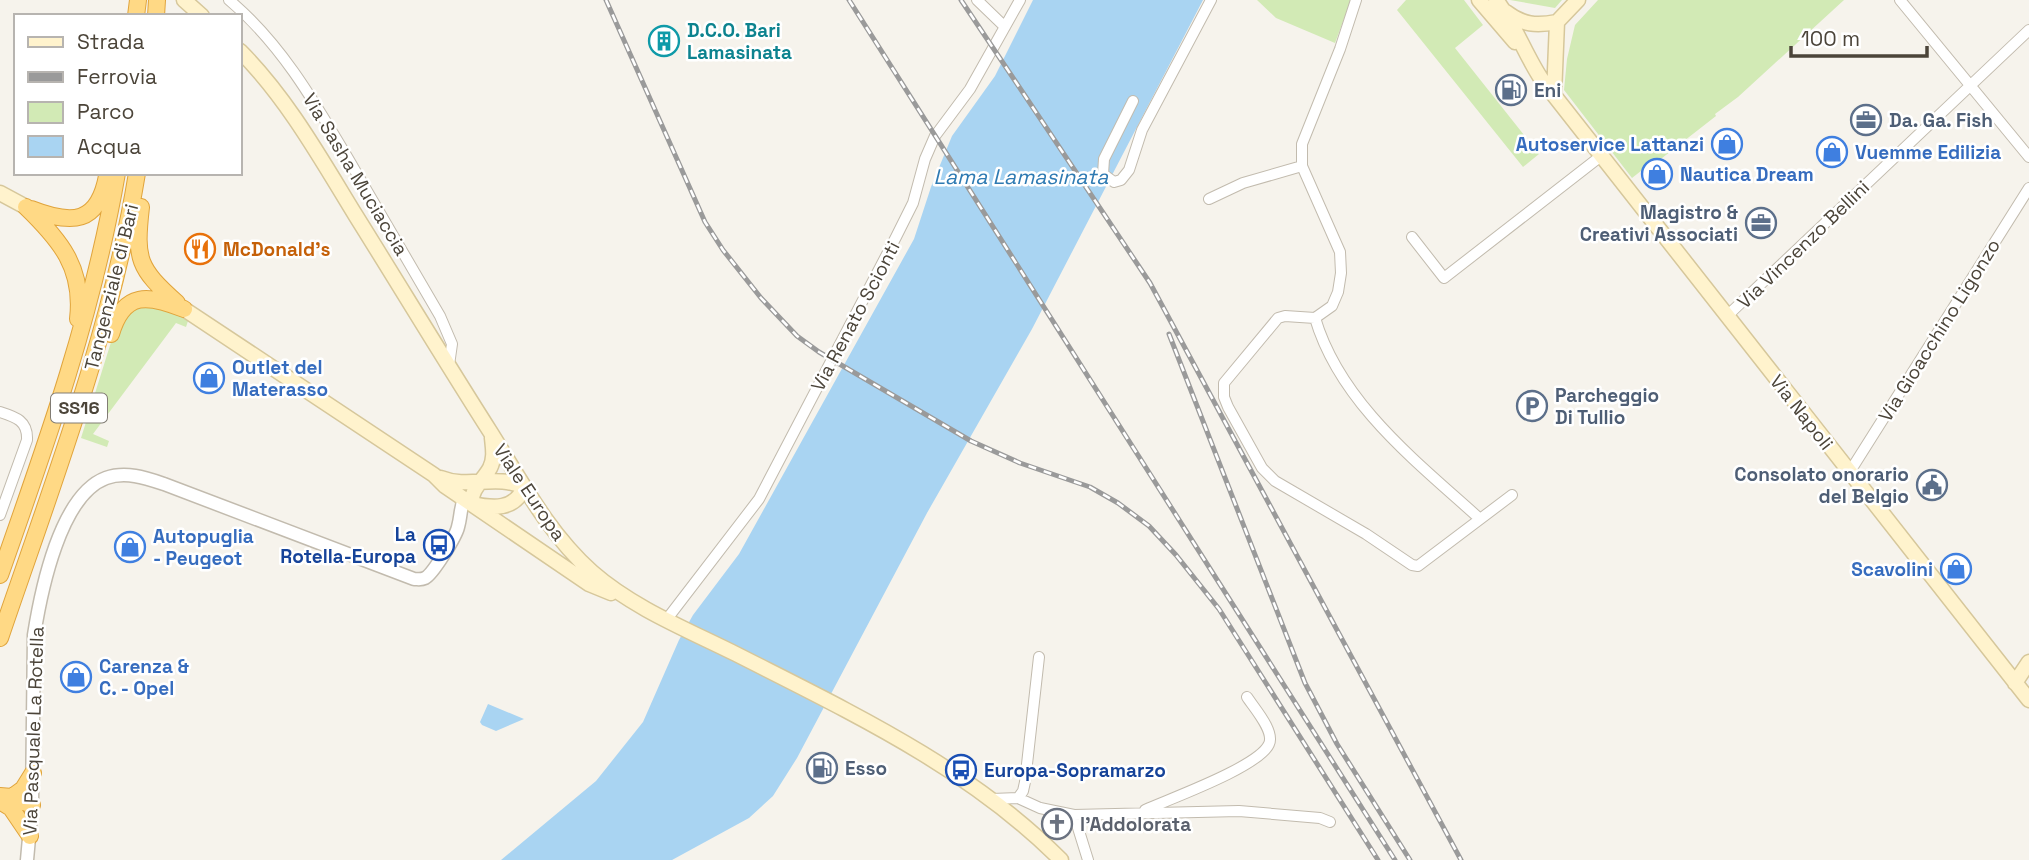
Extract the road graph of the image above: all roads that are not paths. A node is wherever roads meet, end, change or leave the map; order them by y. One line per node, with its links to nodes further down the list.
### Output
1 (184, 0): 11 (main road)
2 (229, 0): 35 (street, Via Sasha Muciaccia)
3 (977, 0): 13 (street)
4 (1020, 0): 13 (street, Via Renato Scionti)
5 (1211, 0): 19 (street)
6 (1356, 0): 22 (street)
7 (1479, 0): 15 (main road, Via Napoli)
8 (1578, 0): 12 (main road)
9 (1899, 0): 17 (street)
10 (1500, 6): 12 (main road); 15 (main road, Via Napoli)
11 (200, 14)
12 (1557, 22): 18 (main road)
13 (1005, 27): 50 (street, Via Renato Scionti)
14 (2029, 30): 17 (street, Via Vincenzo Bellini)
15 (1523, 51): 18 (main road, Via Napoli)
16 (242, 53): 35 (main road, Viale Europa)
17 (1970, 85): 21 (street); 33 (street, Via Vincenzo Bellini)
18 (1554, 95): 20 (main road, Via Napoli)
19 (1133, 101)
20 (1601, 156): 31 (street); 33 (main road, Via Napoli)
21 (2029, 157)
22 (1303, 166): 29 (street); 34 (street)
23 (107, 175): 30 (highway)
24 (117, 175): 36 (highway, Tangenziale di Bari / SS16)
25 (140, 175): 32 (highway)
26 (140, 175): 39 (highway, Tangenziale di Bari / SS16)
27 (2029, 188): 40 (street, Via Gioacchino Ligonzo)
28 (0, 193): 30 (main road)
29 (1209, 199)
30 (26, 207): 36 (highway)
31 (1412, 237)
32 (184, 309): 39 (highway); 41 (main road)
33 (1727, 316): 40 (main road, Via Napoli)
34 (1315, 318): 47 (street); 47 (street)
35 (449, 365): 38 (main road, Viale Europa)
36 (69, 376): 48 (highway, Tangenziale di Bari / SS16)
37 (0, 412): 46 (street)
38 (492, 435): 42 (main road); 43 (main road, Viale Europa)
39 (57, 472): 51 (highway, Tangenziale di Bari / SS16)
40 (1849, 472): 54 (main road, Via Napoli)
41 (434, 475): 42 (main road); 45 (main road)
42 (481, 481): 43 (main road); 45 (main road)
43 (524, 487): 45 (main road); 49 (main road, Viale Europa)
44 (1512, 495): 47 (street)
45 (472, 504): 49 (main road); 57 (street, Via Pasquale La Rotella)
46 (0, 515)
47 (1480, 519)
48 (0, 575)
49 (628, 599): 50 (main road, Viale Europa)
50 (671, 621): 59 (main road, Viale Europa)
51 (0, 638)
52 (1039, 657): 58 (street)
53 (2029, 662): 54 (main road)
54 (2015, 683): 56 (main road, Via Napoli)
55 (1247, 696): 62 (street)
56 (2029, 700)
57 (33, 773): 60 (highway); 61 (street, Via Pasquale La Rotella)
58 (1018, 798): 59 (street); 63 (street)
59 (992, 799): 67 (main road, Viale Europa)
60 (6, 801): 61 (highway); 65 (highway)
61 (32, 805): 65 (street, Via Pasquale La Rotella)
62 (1138, 813): 63 (street); 64 (street)
63 (1074, 815): 68 (street)
64 (1330, 822)
65 (30, 836): 66 (street, Via Pasquale La Rotella)
66 (27, 860)
67 (1061, 860)
68 (1088, 860)

